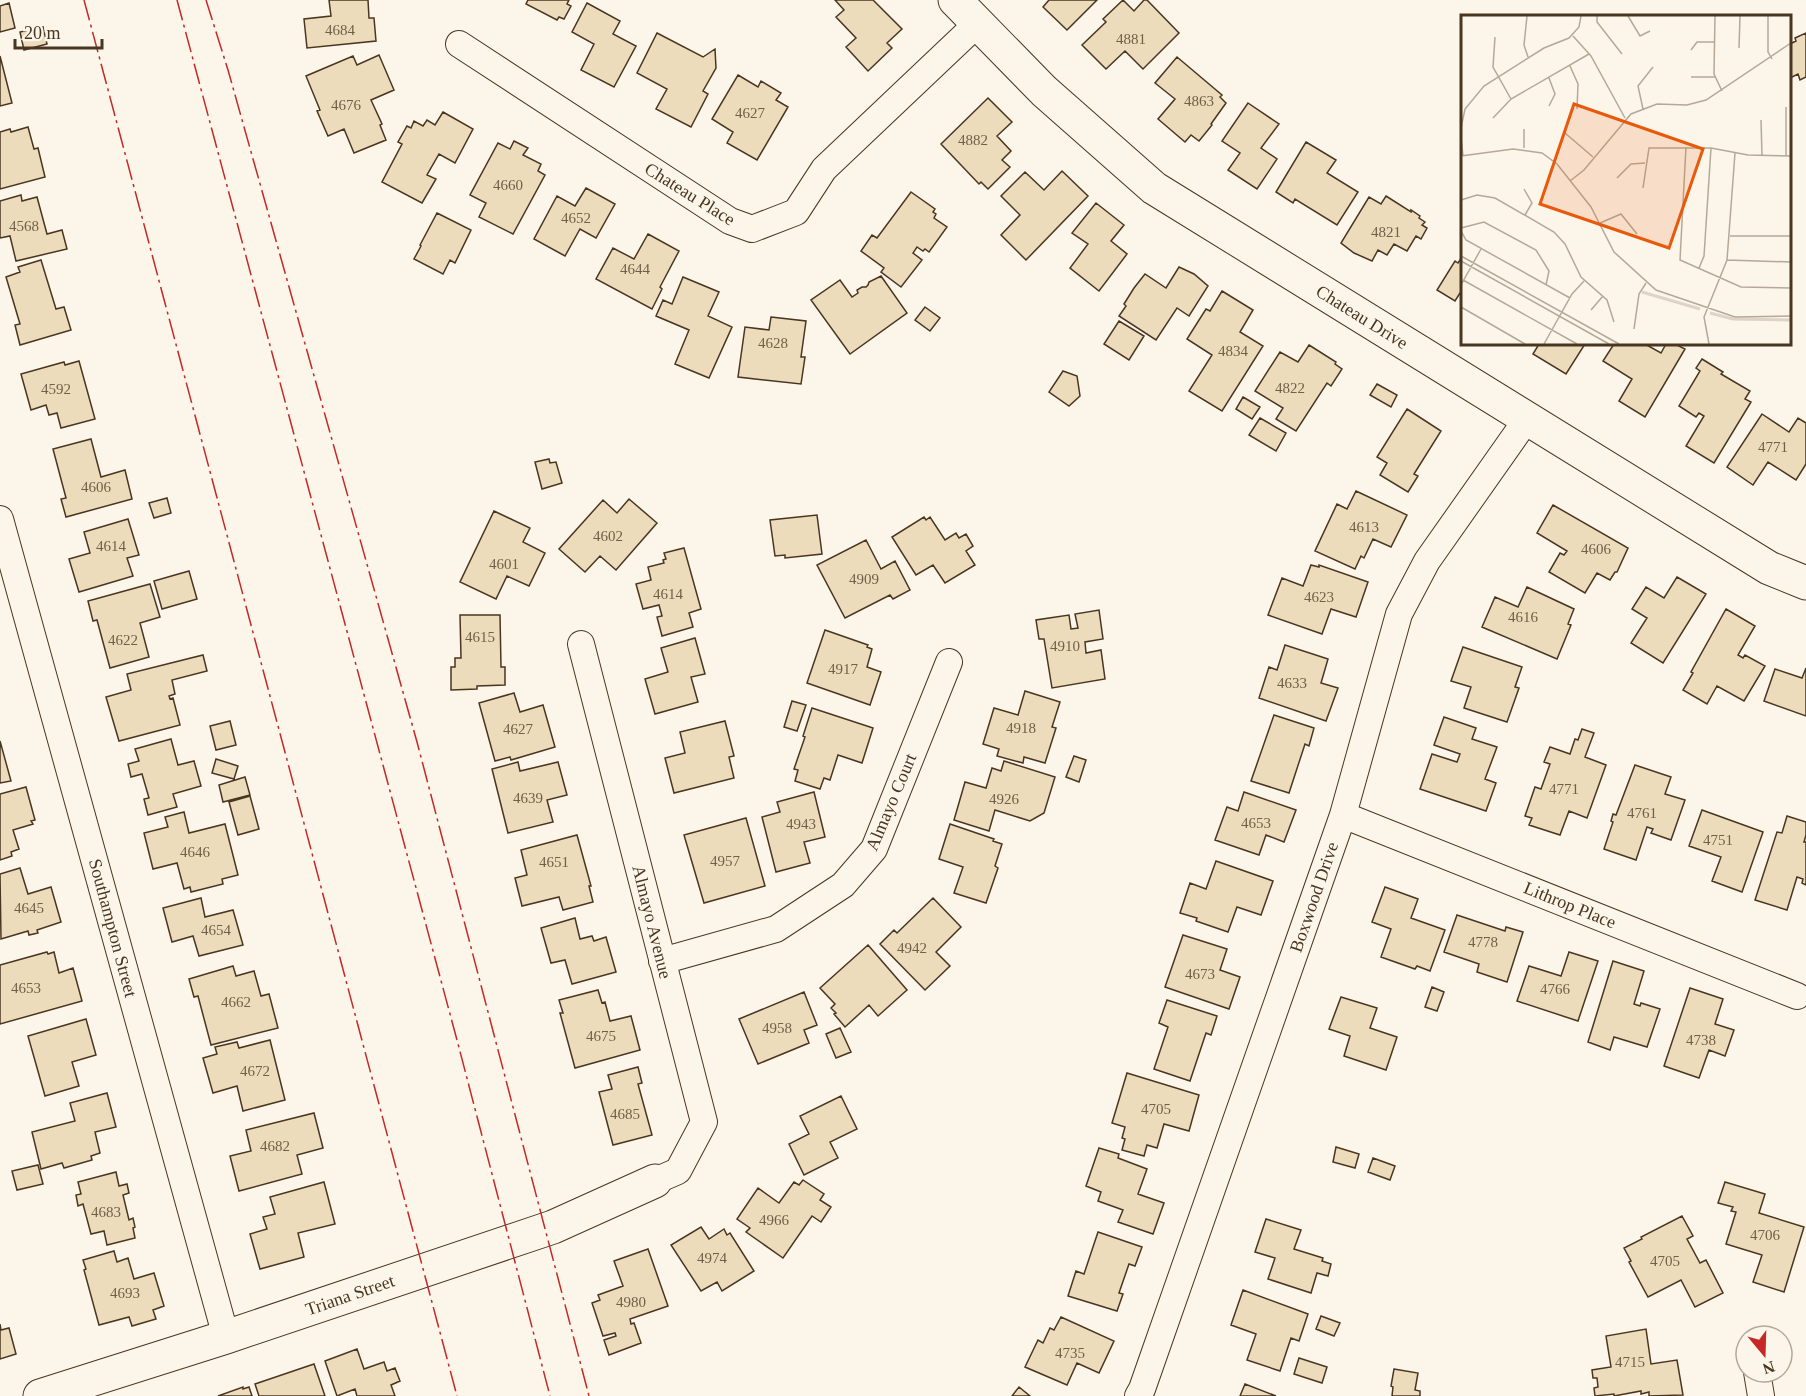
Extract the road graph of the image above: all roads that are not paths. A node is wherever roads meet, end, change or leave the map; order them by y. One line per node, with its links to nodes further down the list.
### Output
1 (955, 0): 2 (street, Chateau Drive)
2 (978, 23): 3 (street, Chateau Place); 4 (street, Chateau Drive)
3 (459, 44)
4 (1527, 419): 6 (street, Chateau Drive); 9 (street, Boxwood Drive)
5 (0, 519): 13 (street, Southampton Street)
6 (1806, 583)
7 (581, 645): 10 (street, Almayo Avenue)
8 (949, 662): 10 (street, Almayo Court)
9 (1343, 814): 11 (street, Lithrop Place); 15 (street, Boxwood Drive)
10 (662, 961): 12 (street, Almayo Avenue)
11 (1797, 996)
12 (655, 1180): 13 (street, Triana Street)
13 (226, 1337): 14 (street, Triana Street)
14 (40, 1396)
15 (1138, 1396)

